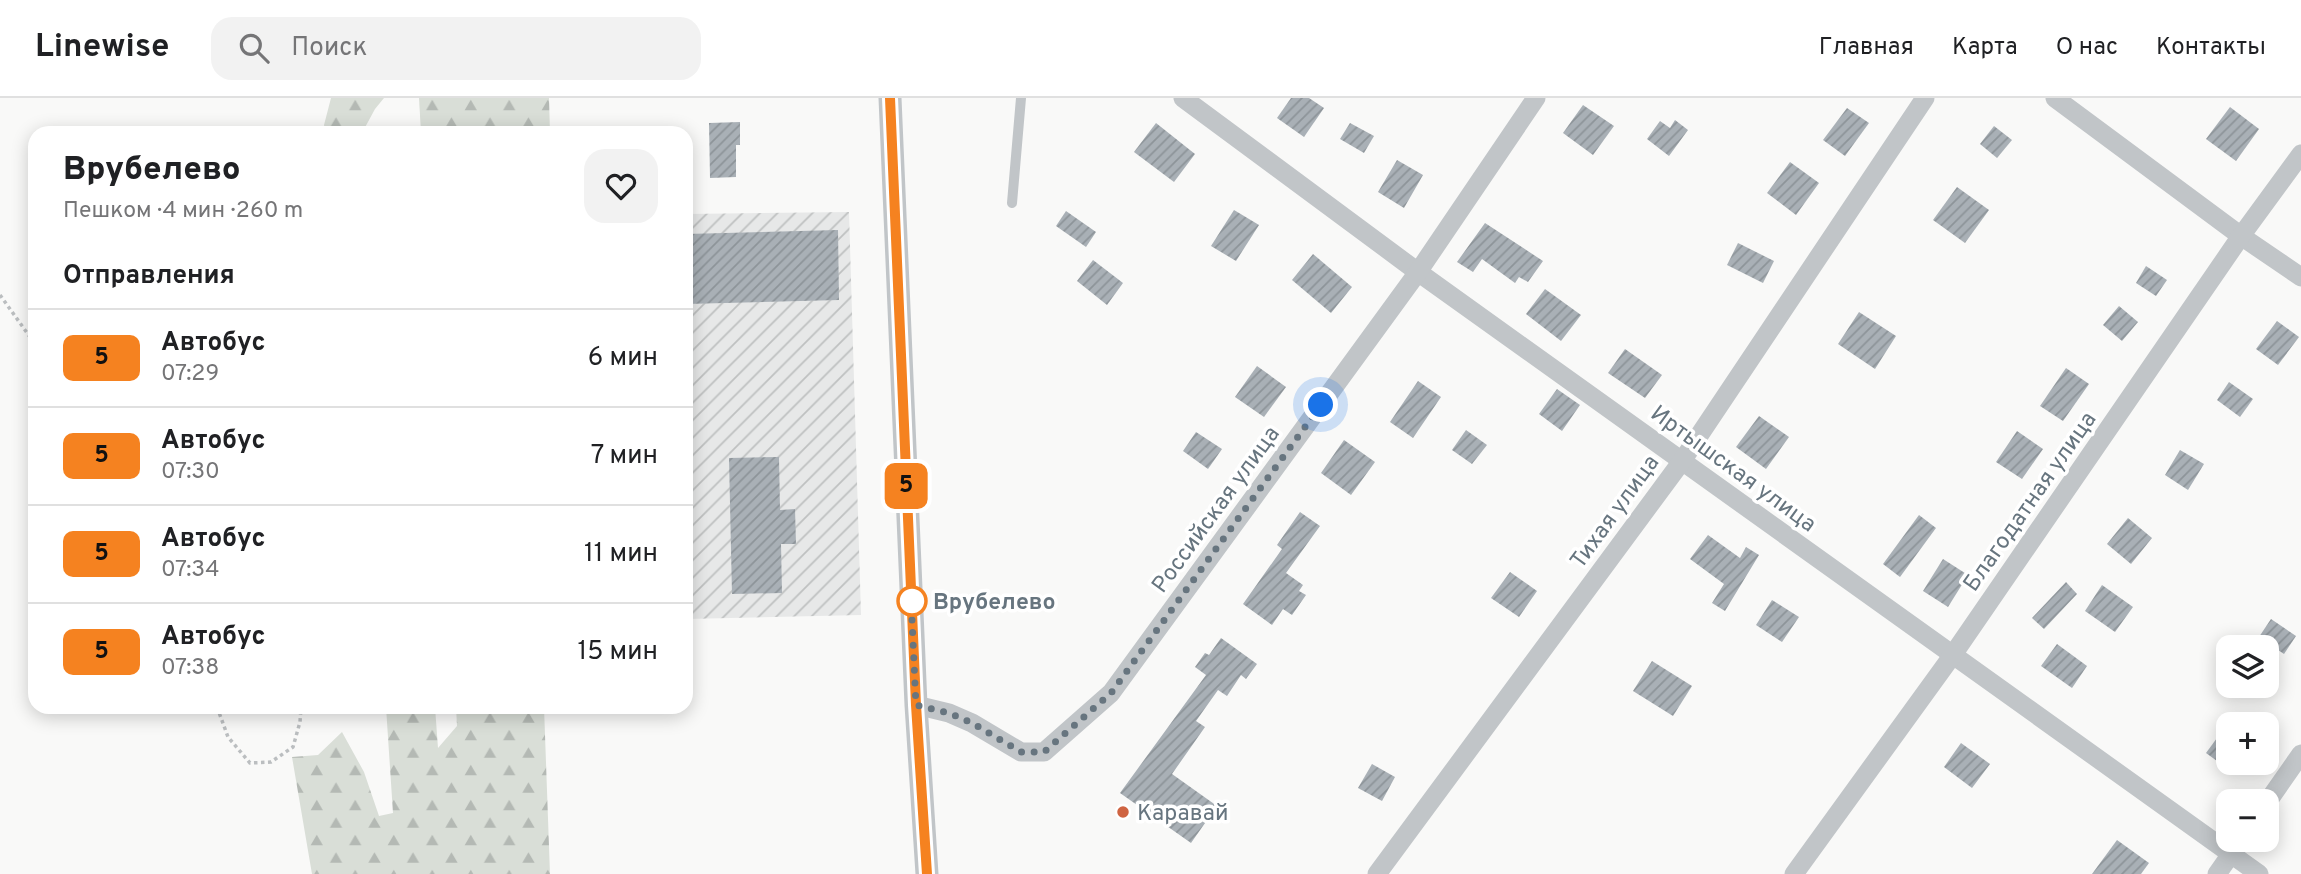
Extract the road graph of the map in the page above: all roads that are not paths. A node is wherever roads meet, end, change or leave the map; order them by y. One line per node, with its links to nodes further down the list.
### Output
1 (890, 98): 14 (street)
2 (1021, 98): 8 (lane)
3 (1183, 98): 10 (street, Иртышская улица)
4 (1536, 98): 10 (street, Российская улица)
5 (1925, 98): 12 (street, Тихая улица)
6 (2055, 98): 9 (street)
7 (2301, 154): 9 (street, Благодатная улица)
8 (1012, 204)
9 (2241, 236): 11 (street); 13 (street, Благодатная улица)
10 (1418, 272): 12 (street, Иртышская улица); 14 (street, Российская улица)
11 (2301, 277)
12 (1682, 461): 13 (street, Иртышская улица); 21 (street, Тихая улица)
13 (1952, 656): 17 (street, Иртышская улица); 22 (street, Благодатная улица)
14 (916, 705): 20 (street)
15 (2301, 754): 16 (street)
16 (2276, 789)
17 (2216, 834)
18 (2233, 852): 23 (street)
19 (2240, 852): 24 (street, Иртышская улица)
20 (927, 874)
21 (1377, 874)
22 (1794, 874)
23 (2217, 874)
24 (2259, 874)

